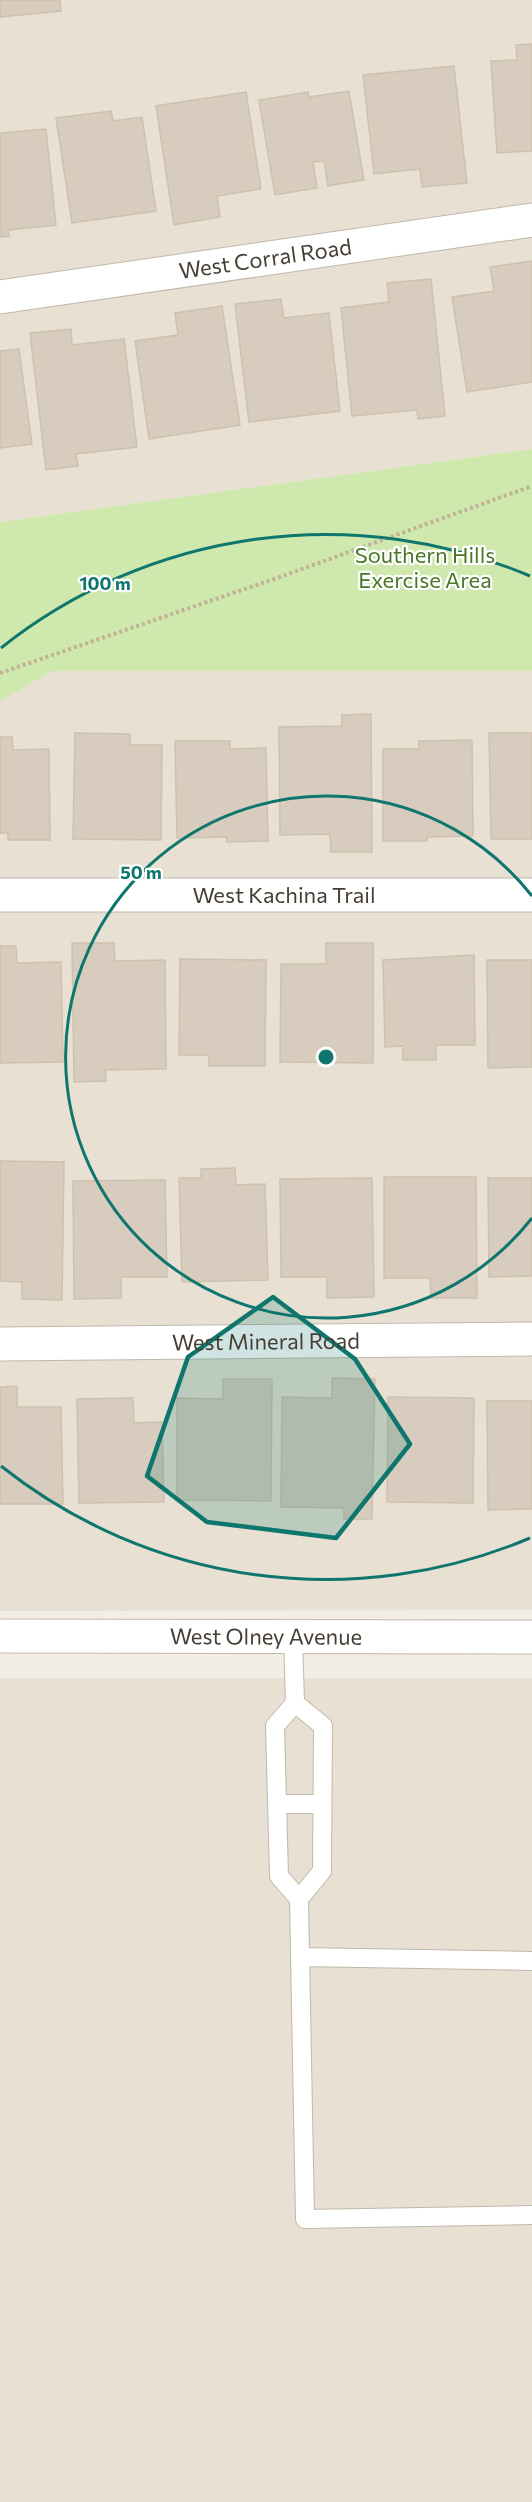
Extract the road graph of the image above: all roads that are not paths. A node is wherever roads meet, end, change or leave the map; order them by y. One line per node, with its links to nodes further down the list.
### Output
1 (532, 220): 2 (street, West Corral Road)
2 (0, 297)
3 (0, 895): 4 (street, West Kachina Trail)
4 (532, 895)
5 (532, 1339): 6 (street, West Mineral Road)
6 (0, 1344)
7 (0, 1636): 8 (street, West Olney Avenue)
8 (293, 1636): 9 (street, West Olney Avenue); 10 (lane)
9 (532, 1637)
10 (295, 1703): 11 (lane); 12 (lane)
11 (278, 1804): 12 (lane); 13 (lane)
12 (322, 1804): 13 (lane)
13 (299, 1899): 14 (lane)
14 (300, 1957): 15 (lane); 16 (lane)
15 (532, 1961)
16 (532, 2215)

